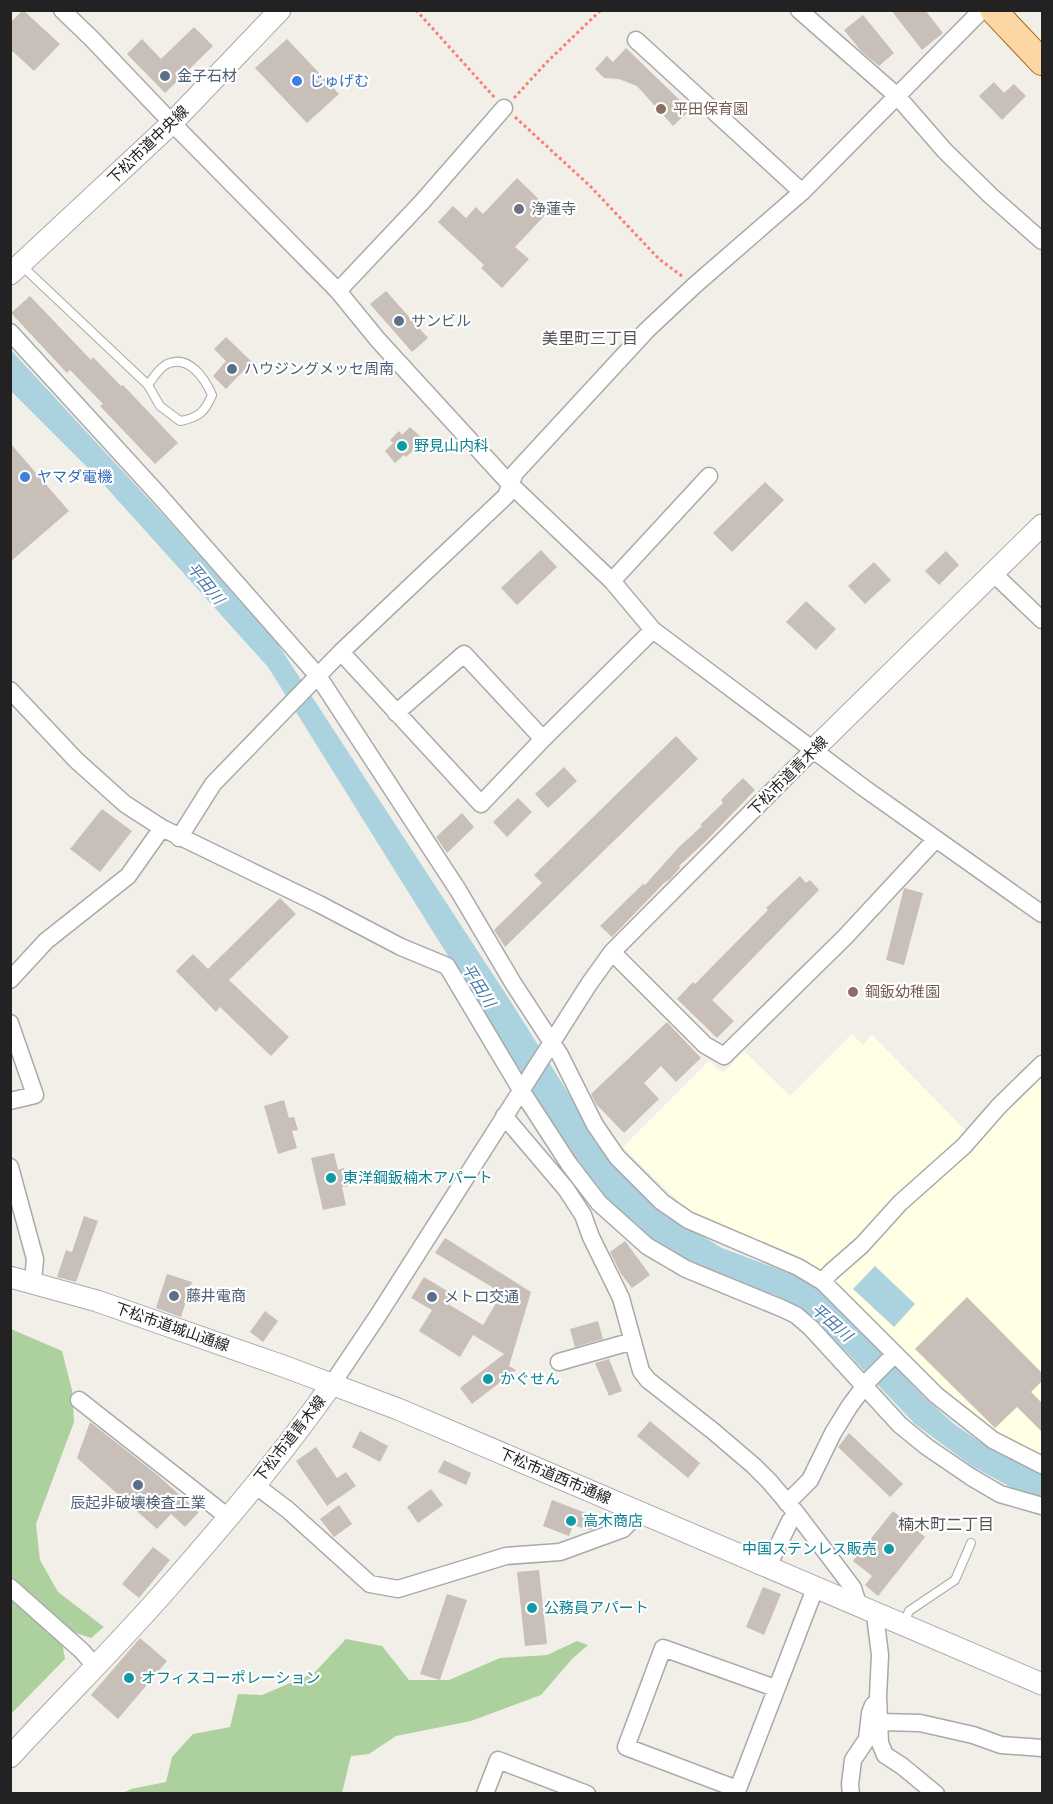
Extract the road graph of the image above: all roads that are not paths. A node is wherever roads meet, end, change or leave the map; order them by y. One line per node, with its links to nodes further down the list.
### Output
1 (62, 10): 10 (street)
2 (280, 10): 10 (street, 下松市道中央線)
3 (799, 10): 8 (street)
4 (982, 10): 8 (street)
5 (993, 10): 7 (main road)
6 (636, 40): 11 (street)
7 (1042, 62)
8 (897, 96): 11 (street); 12 (street)
9 (504, 108): 14 (street)
10 (172, 123): 13 (street, 下松市道中央線); 14 (street)
11 (802, 192): 18 (street)
12 (1042, 241)
13 (16, 269): 16 (lane)
14 (338, 291): 18 (street)
15 (10, 332): 25 (street)
16 (148, 385): 16 (lane)
17 (709, 476): 21 (street)
18 (510, 484): 21 (street); 24 (street)
19 (1042, 525): 20 (street, 下松市道青木線)
20 (993, 573): 22 (street); 29 (street, 下松市道青木線)
21 (612, 581): 23 (street)
22 (1042, 620)
23 (653, 630): 28 (street); 29 (street)
24 (341, 652): 25 (street); 27 (street)
25 (316, 679): 31 (street); 37 (street)
26 (10, 690): 30 (street)
27 (396, 713): 28 (street); 28 (street)
28 (543, 739)
29 (813, 750): 32 (street); 34 (street, 下松市道青木線)
30 (162, 828): 31 (street); 35 (street)
31 (179, 838): 39 (street)
32 (936, 839): 33 (street); 34 (street)
33 (1042, 914)
34 (612, 952): 37 (street, 下松市道青木線)
35 (10, 980)
36 (10, 1023): 40 (street)
37 (550, 1046): 39 (street, 下松市道青木線); 45 (street)
38 (1042, 1064): 45 (street)
39 (523, 1088): 41 (street, 下松市道青木線); 49 (street)
40 (10, 1101)
41 (504, 1116): 46 (street); 50 (street, 下松市道青木線)
42 (10, 1167): 44 (street)
43 (10, 1277): 44 (street, 下松市道城山通線)
44 (33, 1282): 50 (street, 下松市道城山通線)
45 (823, 1282): 47 (street)
46 (633, 1341): 48 (street); 55 (street)
47 (893, 1356): 49 (street); 52 (street)
48 (559, 1362)
49 (867, 1383): 54 (street); 55 (street)
50 (332, 1384): 53 (street, 下松市道青木線); 56 (street, 下松市道西市通線)
51 (78, 1400): 57 (street)
52 (1042, 1465)
53 (255, 1485): 56 (street); 57 (street, 下松市道青木線)
54 (1042, 1506)
55 (792, 1508): 59 (street); 62 (street)
56 (639, 1512): 59 (street, 下松市道西市通線)
57 (228, 1517): 65 (street, 下松市道青木線)
58 (970, 1543): 64 (lane)
59 (768, 1566): 60 (street, 下松市道西市通線)
60 (816, 1586): 62 (street, 下松市道西市通線); 67 (street)
61 (10, 1587): 65 (street)
62 (858, 1604): 63 (street, 下松市道西市通線)
63 (879, 1613): 64 (street, 下松市道西市通線); 68 (street)
64 (904, 1624): 66 (street, 下松市道西市通線)
65 (95, 1666): 71 (street, 下松市道青木線)
66 (1042, 1684)
67 (776, 1688): 72 (street); 72 (street)
68 (878, 1697): 69 (street); 75 (street)
69 (880, 1722): 70 (street); 76 (street)
70 (1042, 1748)
71 (10, 1756)
72 (736, 1791)
73 (485, 1794): 74 (street)
74 (587, 1794)
75 (851, 1794)
76 (936, 1794)

